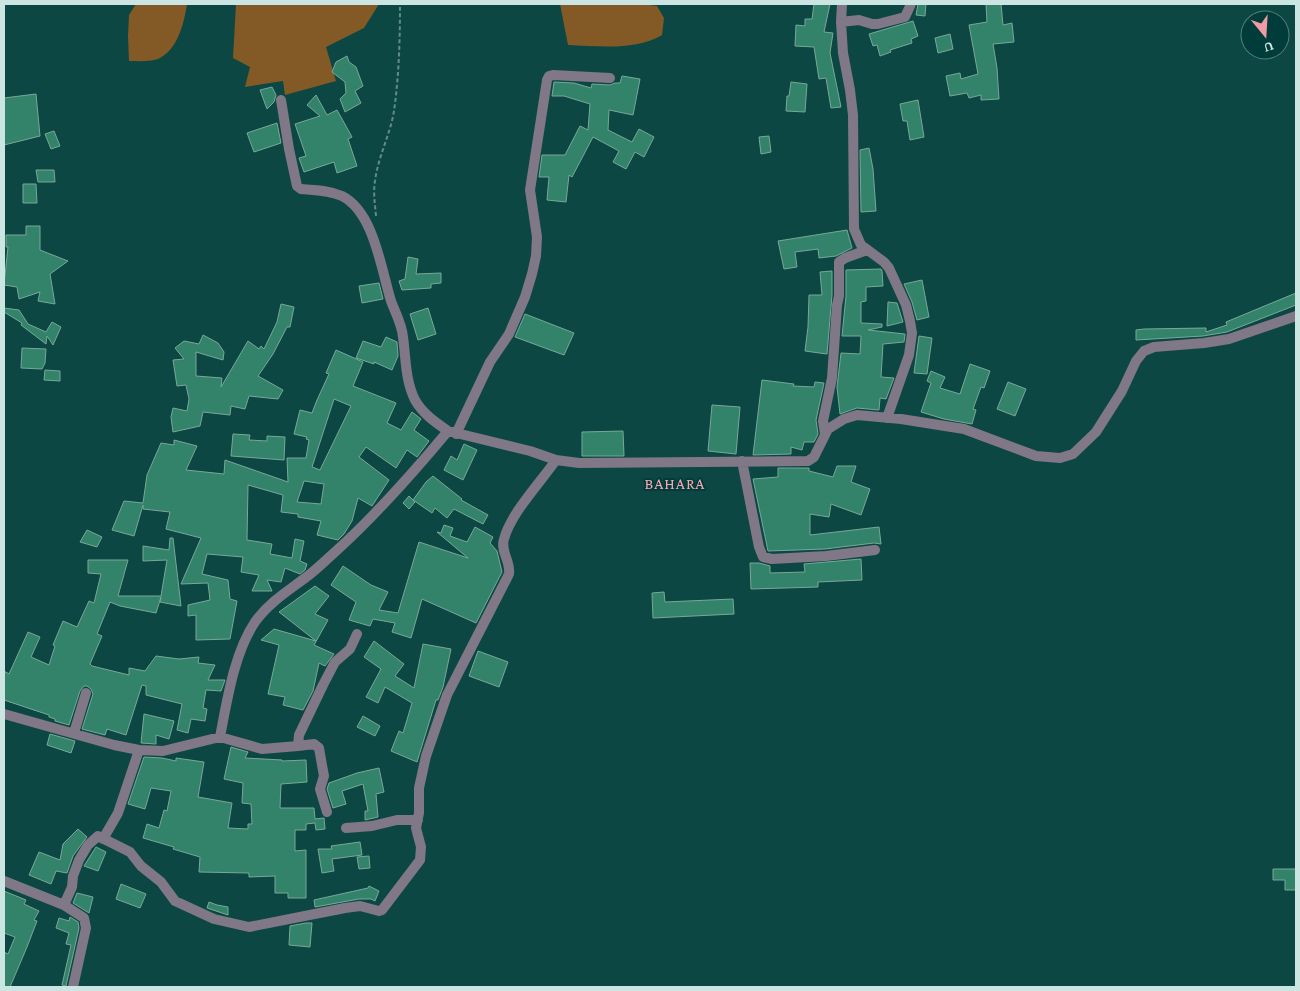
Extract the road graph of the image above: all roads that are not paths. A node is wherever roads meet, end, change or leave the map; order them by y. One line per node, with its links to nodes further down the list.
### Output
1 (842, 4): 3 (street)
2 (911, 4): 3 (street)
3 (840, 22): 6 (street)
4 (610, 78): 9 (street)
5 (281, 100): 9 (street)
6 (867, 250): 8 (street); 10 (street)
7 (1296, 316): 8 (street)
8 (887, 418): 10 (street)
9 (452, 432): 11 (street); 18 (street)
10 (825, 434): 12 (street)
11 (556, 460): 12 (street); 22 (street)
12 (742, 461): 13 (street)
13 (875, 550)
14 (357, 634): 19 (street)
15 (86, 693): 17 (street)
16 (4, 714): 17 (street)
17 (74, 733): 20 (street)
18 (220, 737): 19 (street); 20 (street)
19 (298, 746): 21 (street)
20 (139, 750): 24 (street)
21 (326, 812)
22 (418, 820): 23 (street); 24 (street)
23 (346, 828)
24 (103, 839): 26 (street)
25 (4, 881): 26 (street)
26 (64, 905): 27 (street)
27 (73, 987)

